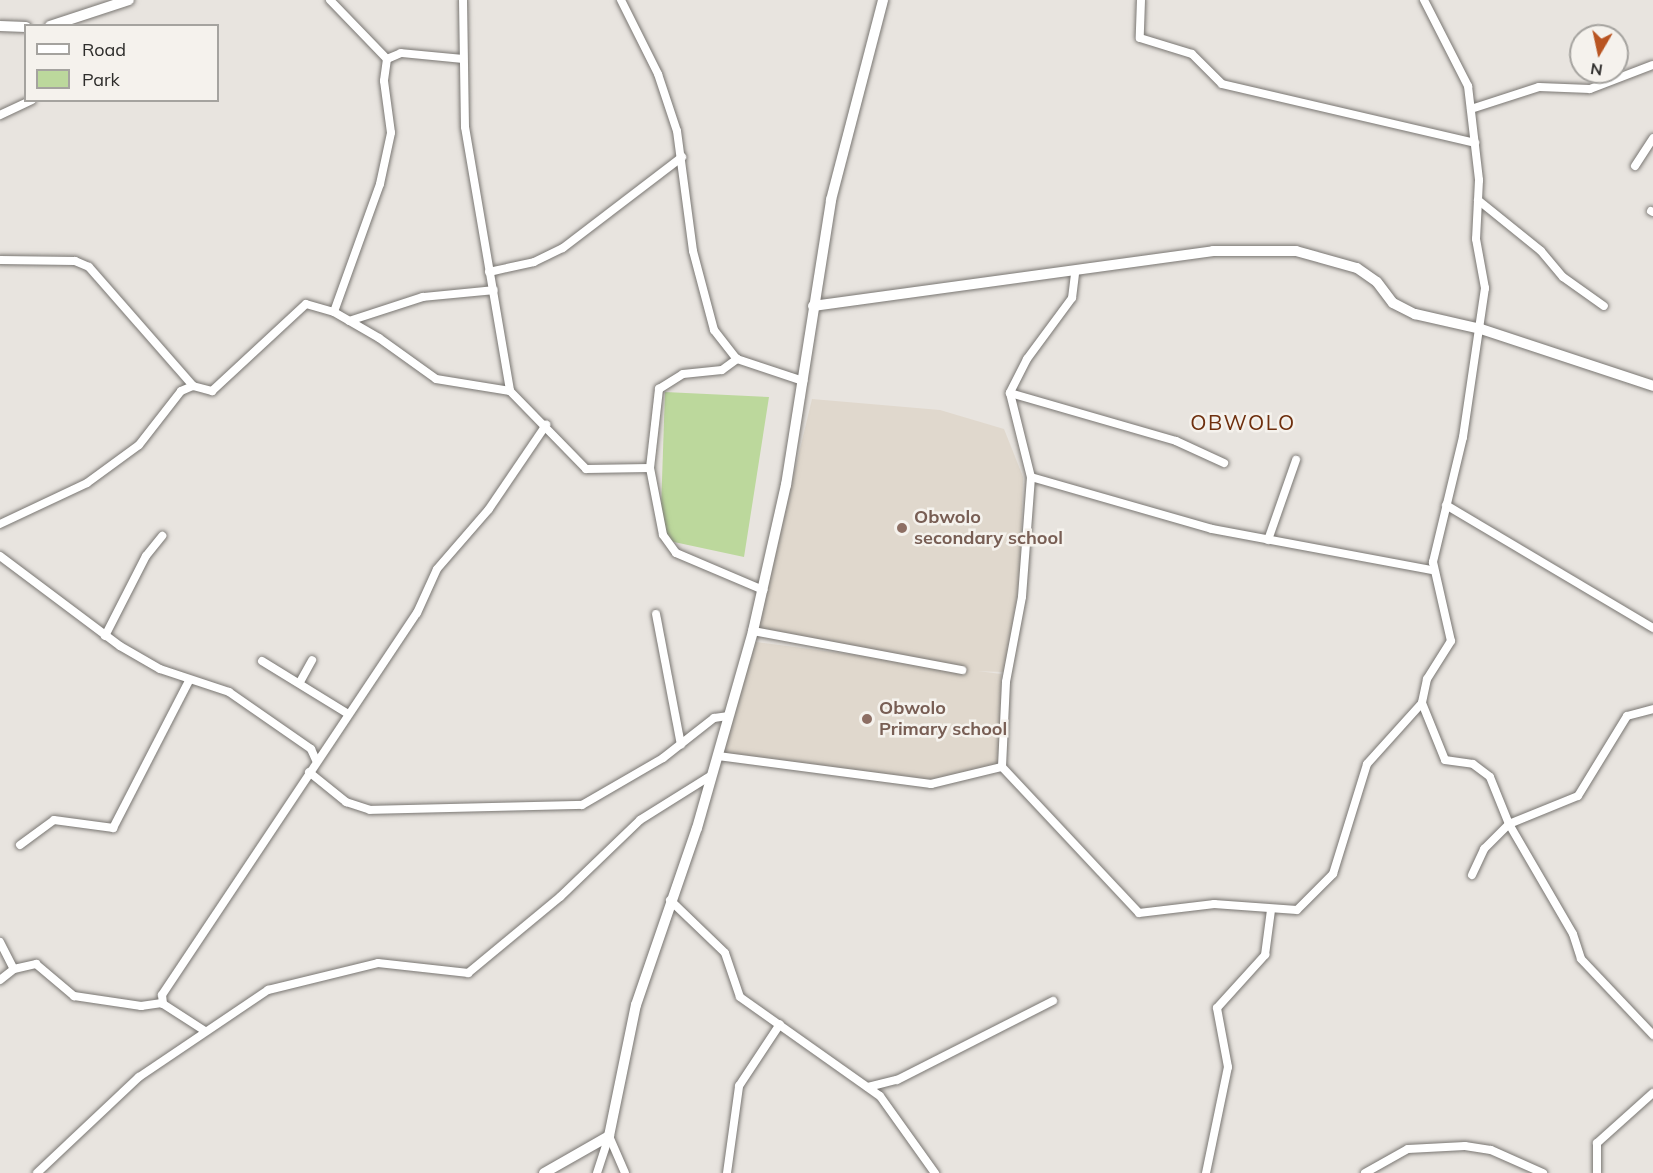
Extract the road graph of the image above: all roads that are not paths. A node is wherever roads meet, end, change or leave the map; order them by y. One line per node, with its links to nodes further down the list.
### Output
1 (129, 0): 8 (street)
2 (330, 0): 12 (street)
3 (463, 0): 13 (street)
4 (621, 0): 20 (street)
5 (883, 0): 27 (street)
6 (1424, 0): 16 (street)
7 (1143, 1): 19 (street)
8 (82, 21): 9 (street)
9 (63, 24)
10 (0, 26): 11 (street)
11 (24, 27)
12 (387, 58): 13 (street); 29 (street)
13 (462, 59): 24 (street)
14 (1653, 65): 16 (street)
15 (28, 102): 17 (street)
16 (1471, 109): 19 (street)
17 (0, 115)
18 (1653, 138): 21 (street)
19 (1474, 143): 22 (street)
20 (682, 157): 24 (street); 32 (street)
21 (1635, 166)
22 (1478, 200): 28 (street); 31 (street)
23 (0, 260): 35 (street)
24 (489, 272): 26 (street)
25 (1075, 274): 27 (street); 31 (street); 37 (street)
26 (494, 291): 30 (street); 36 (street)
27 (813, 306): 33 (street)
28 (1604, 306)
29 (334, 312): 30 (street); 35 (street)
30 (349, 321): 36 (street)
31 (1481, 329): 34 (street); 43 (street)
32 (737, 359): 33 (street); 41 (street)
33 (803, 381): 49 (street)
34 (1652, 385)
35 (193, 386): 44 (street)
36 (510, 390): 38 (street)
37 (1010, 393): 40 (street); 42 (street)
38 (546, 425): 41 (street); 61 (street)
39 (1296, 460): 46 (street)
40 (1224, 463)
41 (650, 468): 49 (street)
42 (1031, 477): 46 (street); 66 (street)
43 (1446, 505): 48 (street); 51 (street)
44 (0, 524)
45 (162, 536): 53 (street)
46 (1268, 540): 48 (street)
47 (0, 556): 53 (street)
48 (1432, 570): 59 (street)
49 (763, 590): 52 (street)
50 (656, 614): 63 (street)
51 (1653, 628)
52 (753, 631): 56 (street); 62 (street)
53 (105, 636): 57 (street)
54 (312, 660): 58 (street)
55 (262, 661): 58 (street)
56 (962, 670)
57 (189, 681): 65 (street); 70 (street)
58 (300, 682): 61 (street)
59 (1422, 703): 69 (street); 73 (street)
60 (1653, 709): 69 (street)
61 (348, 714): 65 (street)
62 (729, 716): 63 (street); 64 (street)
63 (681, 745): 67 (street)
64 (718, 756): 66 (street); 68 (street)
65 (316, 760): 67 (street)
66 (1002, 767): 73 (street)
67 (309, 772): 78 (street)
68 (712, 775): 72 (street); 80 (street)
69 (1509, 824): 71 (street); 81 (street)
70 (20, 844)
71 (1472, 875)
72 (669, 899): 79 (street); 84 (street)
73 (1271, 910): 91 (street)
74 (0, 942): 75 (street)
75 (14, 969): 76 (street); 78 (street)
76 (0, 980)
77 (1053, 1001): 82 (street)
78 (162, 1003): 80 (street)
79 (780, 1024): 82 (street); 89 (street)
80 (205, 1031): 85 (street)
81 (1653, 1035)
82 (868, 1087): 90 (street)
83 (1653, 1093): 94 (street)
84 (609, 1136): 86 (street); 87 (street); 88 (street)
85 (37, 1173)
86 (544, 1173)
87 (597, 1173)
88 (625, 1173)
89 (727, 1173)
90 (935, 1173)
91 (1206, 1173)
92 (1365, 1173): 93 (street)
93 (1543, 1173)
94 (1597, 1173)

